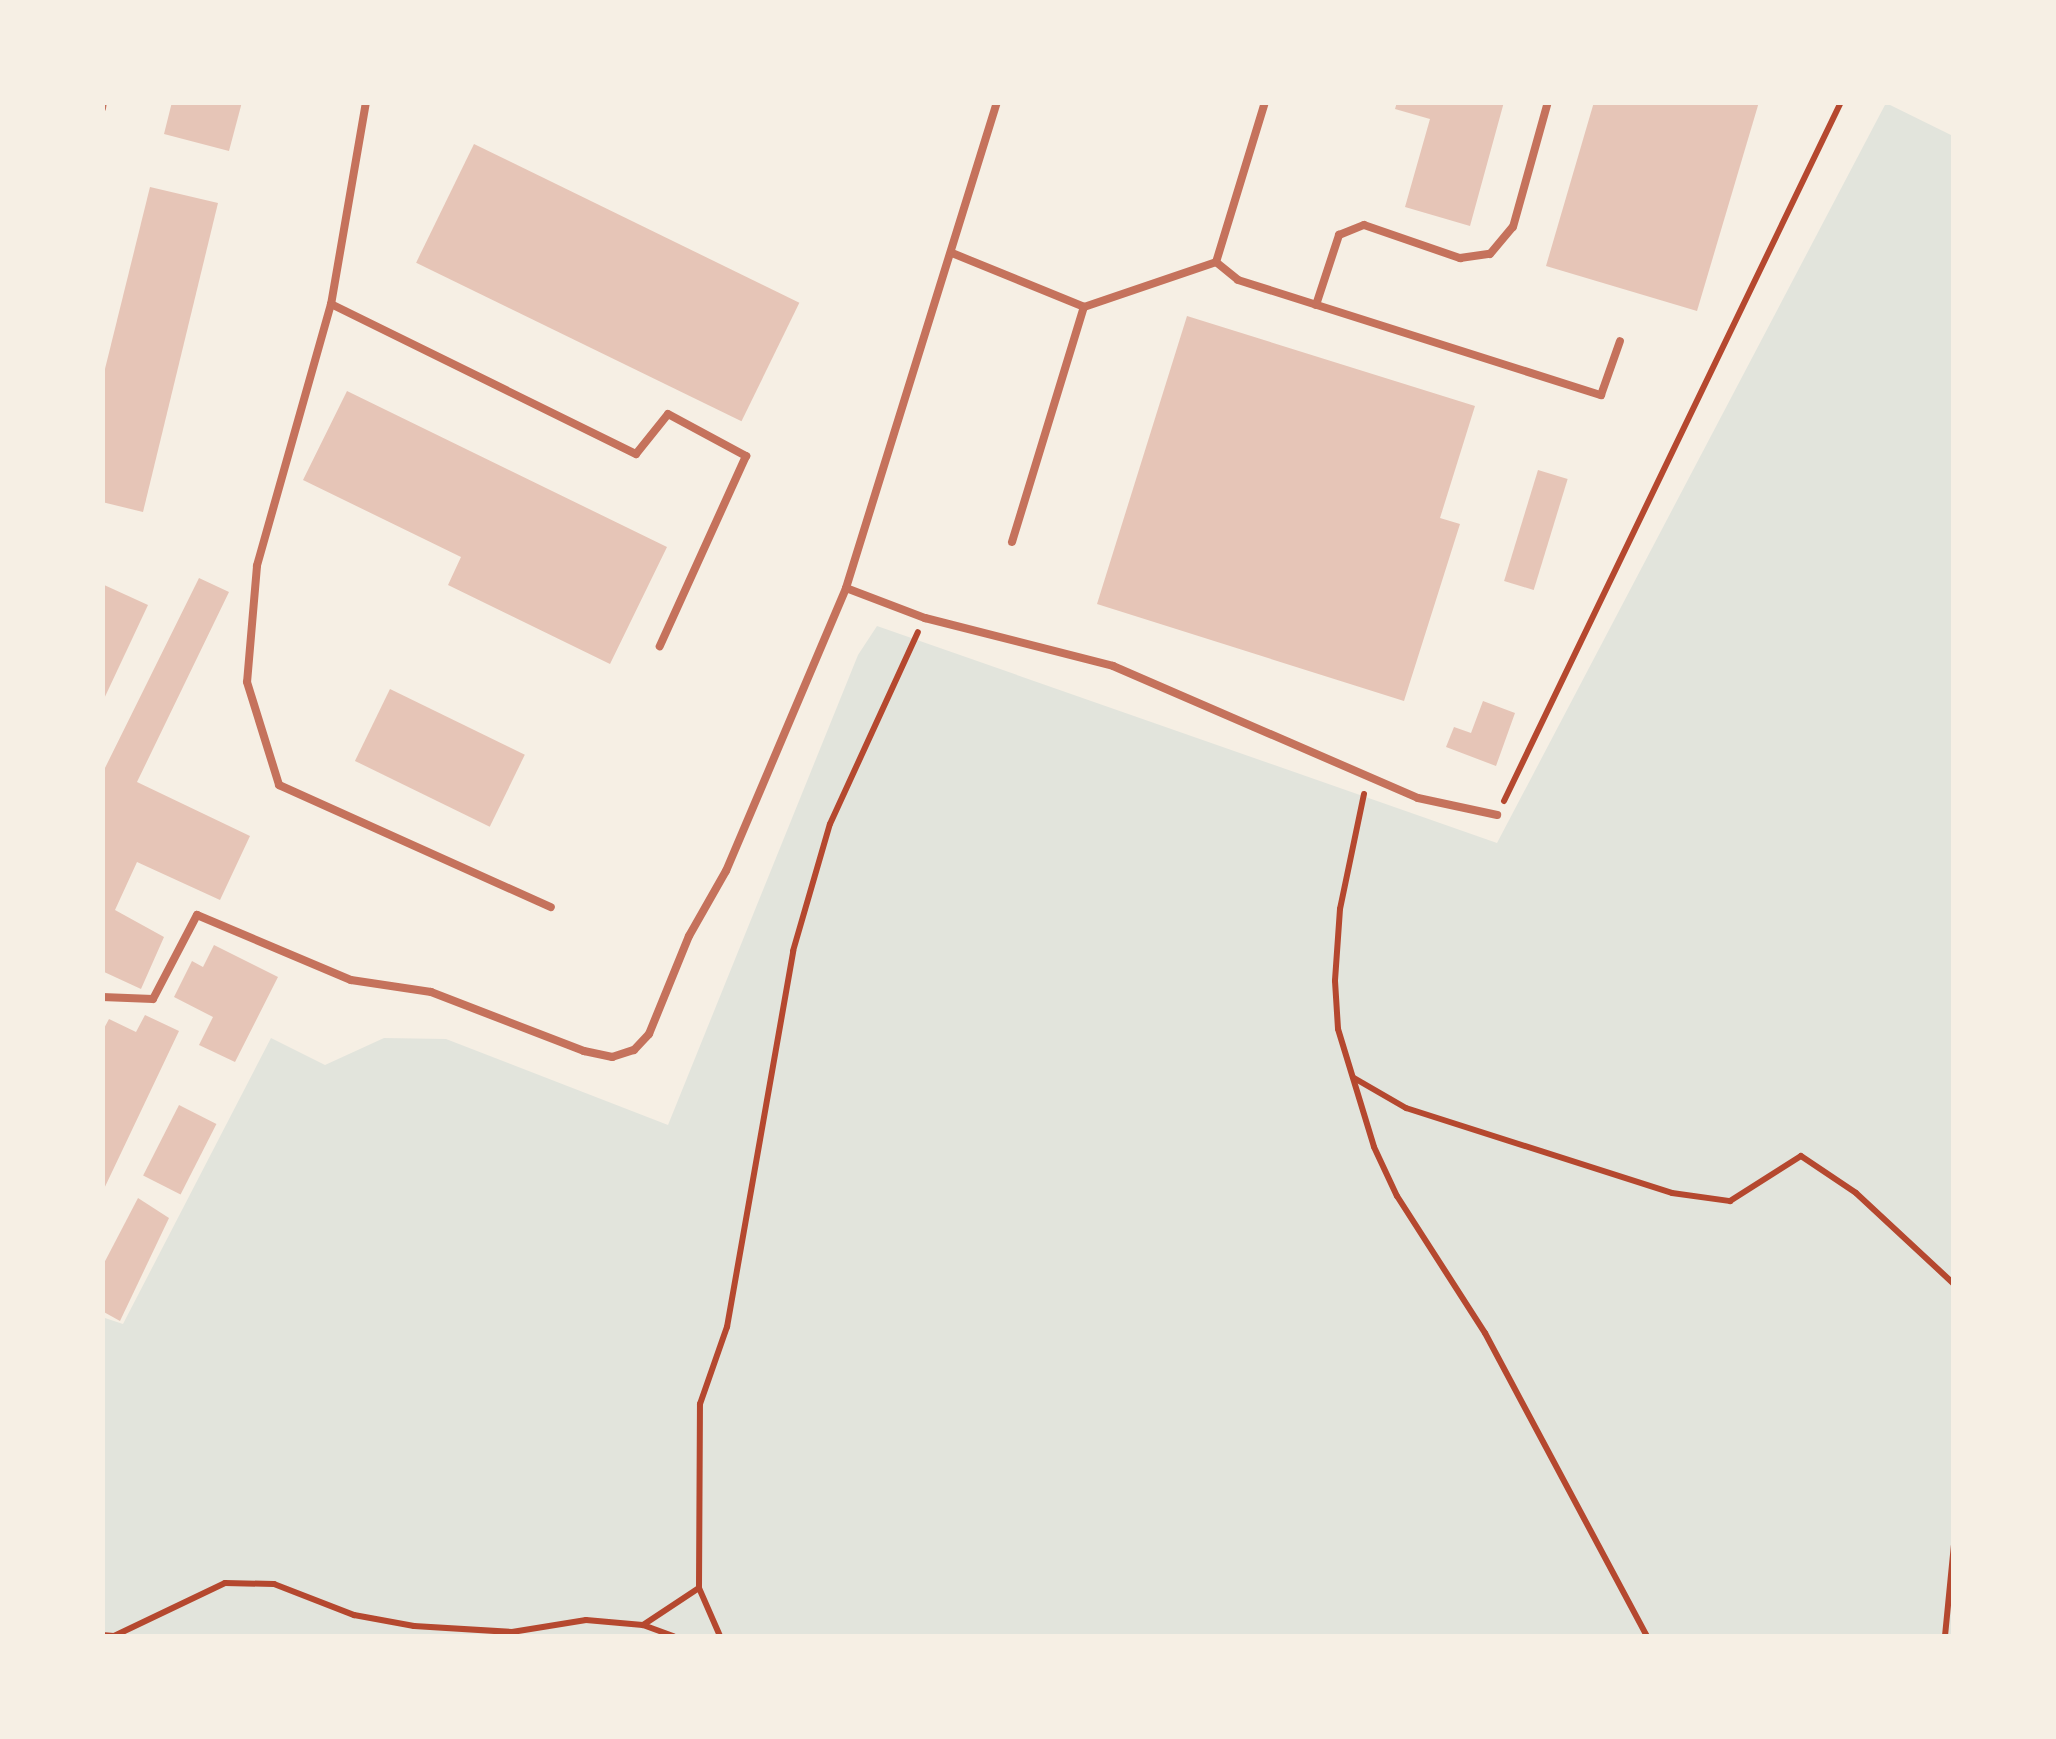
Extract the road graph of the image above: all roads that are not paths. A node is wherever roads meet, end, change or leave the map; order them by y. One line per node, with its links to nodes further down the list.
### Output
1 (366, 102): 7 (lane)
2 (996, 102): 5 (lane)
3 (1264, 102): 6 (lane)
4 (1548, 102): 8 (lane)
5 (952, 253): 9 (lane); 12 (lane)
6 (1216, 262): 8 (lane); 9 (lane)
7 (331, 304): 13 (lane); 15 (lane)
8 (1316, 305): 10 (lane)
9 (1084, 307): 11 (lane)
10 (1620, 340)
11 (1012, 542)
12 (846, 588): 14 (lane); 16 (lane)
13 (660, 646)
14 (1497, 816)
15 (550, 906)
16 (102, 998)

